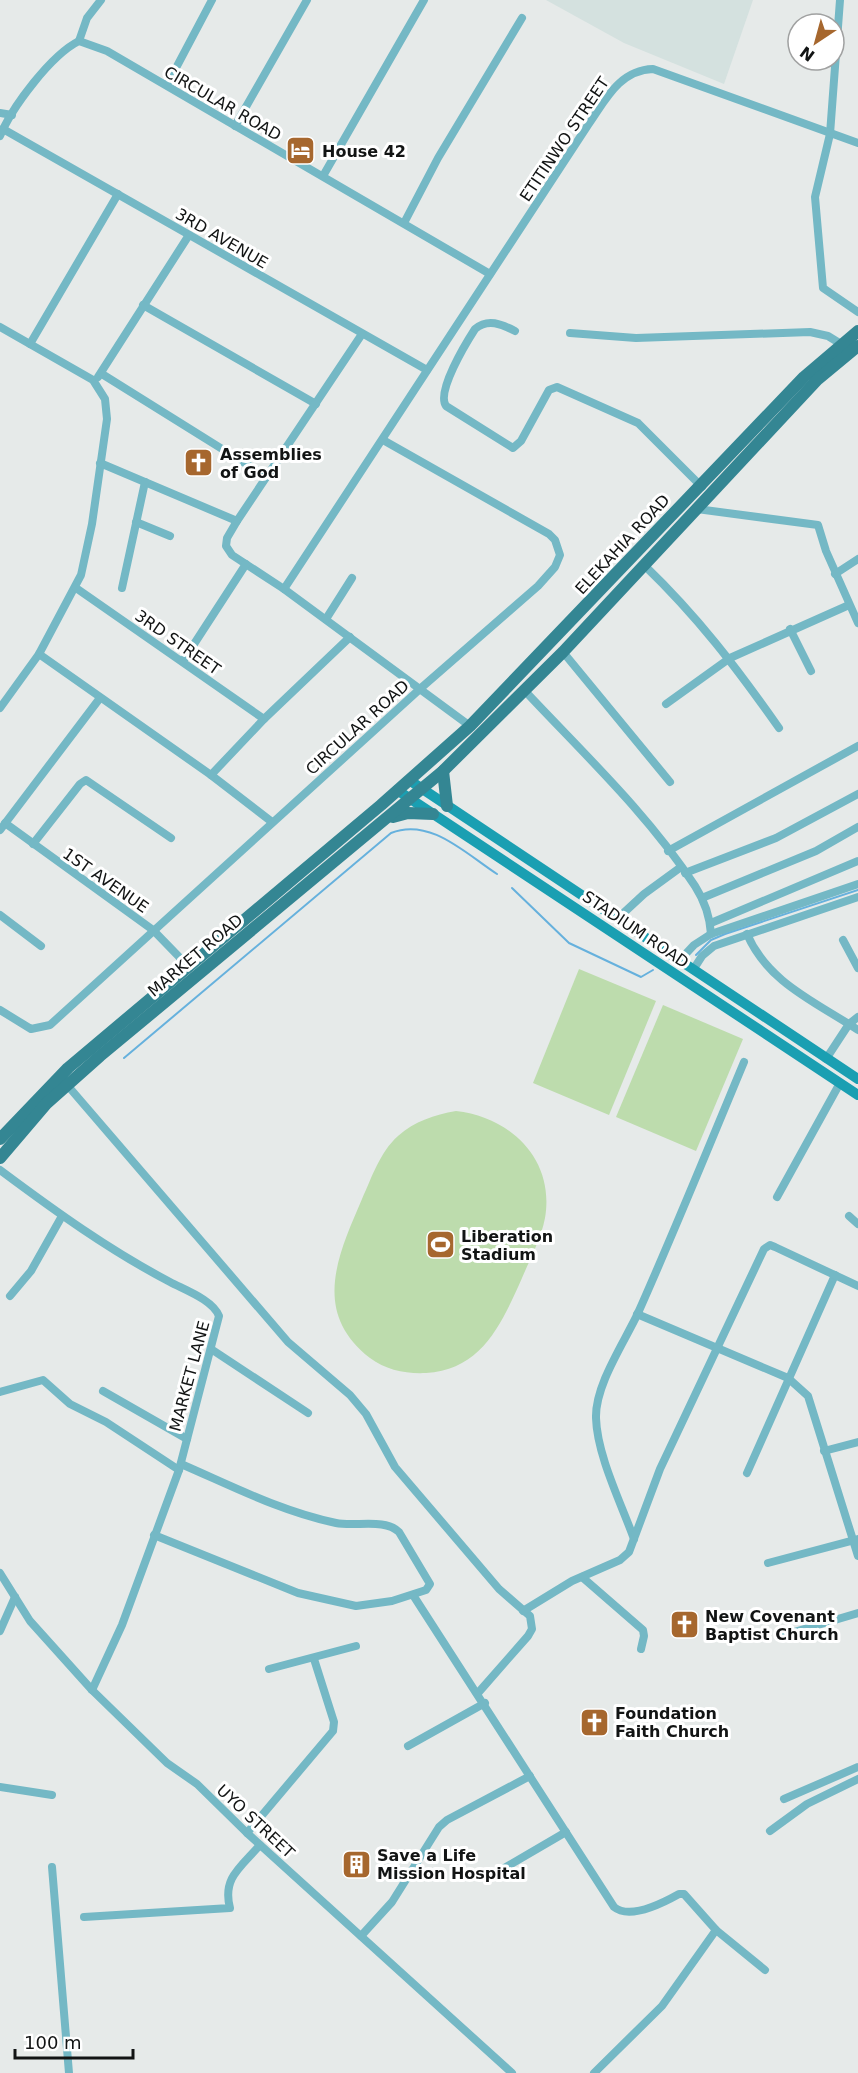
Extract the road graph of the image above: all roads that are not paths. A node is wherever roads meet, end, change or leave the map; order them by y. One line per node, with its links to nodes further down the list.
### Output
1 (101, 0): 7 (street)
2 (212, 0): 8 (street)
3 (307, 0): 11 (street)
4 (424, 0): 15 (street)
5 (840, 0): 13 (street)
6 (522, 18): 17 (street)
7 (79, 42): 8 (street, CIRCULAR ROAD); 10 (street)
8 (166, 85): 11 (street, CIRCULAR ROAD)
9 (0, 113): 10 (street)
10 (12, 115): 12 (street)
11 (235, 126): 15 (street, CIRCULAR ROAD)
12 (2, 133): 16 (street, 3RD AVENUE)
13 (830, 134): 14 (street, ETITINWO STREET); 19 (street, ETITINWO STREET); 21 (street)
14 (858, 143)
15 (323, 176): 17 (street, CIRCULAR ROAD)
16 (118, 194): 18 (street, 3RD AVENUE); 27 (street)
17 (404, 223): 19 (street, CIRCULAR ROAD)
18 (189, 235): 20 (street); 26 (street, 3RD AVENUE)
19 (490, 274): 30 (street, ETITINWO STREET)
20 (143, 305): 31 (street); 33 (street)
21 (858, 312)
22 (0, 327): 27 (street)
23 (515, 331): 38 (street)
24 (858, 331): 28 (main road, ELEKAHIA ROAD)
25 (570, 333): 28 (street)
26 (362, 334): 30 (street, 3RD AVENUE); 33 (street)
27 (30, 344): 32 (street)
28 (842, 344): 38 (main road, ELEKAHIA ROAD)
29 (858, 346): 39 (main road, ELEKAHIA ROAD)
30 (427, 370): 34 (street, ETITINWO STREET)
31 (102, 374): 32 (street); 36 (street)
32 (93, 380): 35 (street)
33 (316, 404): 36 (street)
34 (383, 440): 51 (street, ETITINWO STREET); 62 (street, CIRCULAR ROAD)
35 (100, 463): 37 (street); 49 (street)
36 (267, 477): 41 (street)
37 (145, 482): 41 (street); 42 (street)
38 (700, 485): 39 (street); 68 (main road, ELEKAHIA ROAD)
39 (709, 495): 40 (main road, ELEKAHIA ROAD)
40 (697, 508): 46 (main road, ELEKAHIA ROAD); 47 (street)
41 (237, 521): 45 (street)
42 (136, 522): 43 (street); 50 (street)
43 (170, 536)
44 (858, 559): 47 (street)
45 (246, 564): 51 (street); 60 (street)
46 (644, 565): 57 (main road, ELEKAHIA ROAD); 59 (street)
47 (835, 574): 52 (street)
48 (352, 578): 53 (street)
49 (76, 588): 58 (street); 60 (street, 3RD STREET)
50 (122, 588)
51 (284, 589): 53 (street)
52 (849, 605): 54 (street); 55 (street)
53 (326, 619): 56 (street)
54 (858, 623)
55 (790, 629): 59 (street); 61 (street)
56 (350, 637): 62 (street); 67 (street)
57 (562, 652): 63 (main road, ELEKAHIA ROAD); 74 (street)
58 (39, 654): 64 (street); 66 (street)
59 (730, 658): 65 (street); 69 (street)
60 (183, 661): 67 (street, 3RD STREET)
61 (811, 671)
62 (421, 688): 68 (street); 82 (street, CIRCULAR ROAD)
63 (525, 691): 71 (main road, ELEKAHIA ROAD); 87 (street)
64 (100, 698): 72 (street); 83 (street)
65 (666, 704)
66 (0, 708)
67 (264, 718): 72 (street)
68 (470, 726): 73 (main road, ELEKAHIA ROAD)
69 (779, 728)
70 (858, 746): 87 (street)
71 (443, 771): 75 (main road, ELEKAHIA ROAD); 79 (main road)
72 (211, 775): 82 (street)
73 (409, 780): 75 (main road, STADIUM ROAD); 76 (main road, MARKET ROAD)
74 (670, 782)
75 (423, 789): 78 (main road, MARKET ROAD); 79 (main road, STADIUM ROAD)
76 (397, 790): 78 (main road, STADIUM ROAD); 102 (main road, MARKET ROAD)
77 (858, 794): 89 (street)
78 (410, 800): 80 (main road, STADIUM ROAD); 81 (main road, MARKET ROAD)
79 (447, 806): 94 (main road, STADIUM ROAD)
80 (434, 814): 81 (main road); 113 (main road, STADIUM ROAD)
81 (389, 818): 114 (main road, MARKET ROAD)
82 (272, 822): 96 (street, CIRCULAR ROAD)
83 (2, 826): 86 (street, 1ST AVENUE)
84 (858, 827): 92 (street)
85 (171, 838): 86 (street)
86 (33, 844): 96 (street, 1ST AVENUE)
87 (668, 851): 89 (street)
88 (858, 861): 95 (street)
89 (683, 870): 92 (street); 94 (street)
90 (858, 884): 97 (street)
91 (858, 897): 98 (street)
92 (702, 898): 95 (street)
93 (0, 915): 100 (street)
94 (617, 919): 101 (main road, STADIUM ROAD)
95 (711, 923): 97 (street)
96 (153, 930): 102 (street, 1ST AVENUE); 105 (street, CIRCULAR ROAD)
97 (711, 933): 101 (street)
98 (747, 934): 104 (street); 107 (street)
99 (843, 939): 103 (street)
100 (41, 946)
101 (679, 961): 104 (main road, STADIUM ROAD)
102 (187, 965): 111 (main road, MARKET ROAD)
103 (858, 968)
104 (693, 970): 109 (main road, STADIUM ROAD)
105 (0, 1010)
106 (858, 1017): 107 (street)
107 (849, 1024): 108 (street); 109 (street)
108 (858, 1030)
109 (826, 1059): 112 (main road, STADIUM ROAD)
110 (744, 1062): 126 (street)
111 (68, 1068): 114 (street); 116 (main road, MARKET ROAD)
112 (858, 1079)
113 (840, 1083): 115 (main road, STADIUM ROAD); 119 (street)
114 (68, 1086): 117 (main road, MARKET ROAD); 147 (street)
115 (858, 1095)
116 (0, 1139)
117 (0, 1158)
118 (0, 1170): 120 (street, MARKET LANE)
119 (777, 1197)
120 (62, 1216): 125 (street); 128 (street, MARKET LANE)
121 (849, 1216): 122 (street)
122 (858, 1224)
123 (835, 1275): 124 (street); 127 (street); 129 (street)
124 (858, 1286)
125 (9, 1296)
126 (637, 1314): 127 (street); 139 (street)
127 (716, 1348): 129 (street); 139 (street)
128 (211, 1349): 132 (street); 133 (street, MARKET LANE)
129 (788, 1378): 135 (street); 137 (street)
130 (103, 1391): 133 (street)
131 (0, 1392): 136 (street)
132 (308, 1413)
133 (187, 1439): 136 (street, MARKET LANE)
134 (858, 1442): 135 (street)
135 (824, 1451): 140 (street)
136 (180, 1467): 138 (street, MARKET LANE); 145 (street)
137 (747, 1473)
138 (154, 1535): 145 (street); 155 (street, MARKET LANE)
139 (634, 1539): 144 (street)
140 (855, 1539): 141 (street); 142 (street)
141 (858, 1556)
142 (768, 1563)
143 (0, 1573): 146 (street, UYO STREET)
144 (582, 1577): 147 (street); 152 (street)
145 (413, 1595): 156 (street)
146 (15, 1597): 149 (street); 155 (street, UYO STREET)
147 (524, 1611): 156 (street)
148 (858, 1613): 150 (street)
149 (0, 1631)
150 (784, 1635)
151 (356, 1646): 153 (street)
152 (641, 1649)
153 (314, 1659): 154 (street); 167 (street)
154 (269, 1669)
155 (93, 1690): 167 (street, UYO STREET)
156 (478, 1693): 157 (street)
157 (485, 1703): 158 (street); 160 (street)
158 (408, 1746)
159 (858, 1767): 164 (street)
160 (530, 1776): 166 (street); 173 (street)
161 (858, 1779): 165 (street)
162 (0, 1787): 163 (street)
163 (51, 1795)
164 (784, 1799)
165 (770, 1831)
166 (566, 1832): 170 (street); 172 (street)
167 (247, 1833): 168 (street, UYO STREET)
168 (260, 1845): 171 (street); 173 (street, UYO STREET)
169 (52, 1867): 175 (street)
170 (501, 1870)
171 (84, 1917)
172 (716, 1930): 174 (street); 177 (street)
173 (361, 1936): 176 (street, UYO STREET)
174 (765, 1970)
175 (69, 2073)
176 (512, 2073)
177 (594, 2073)

